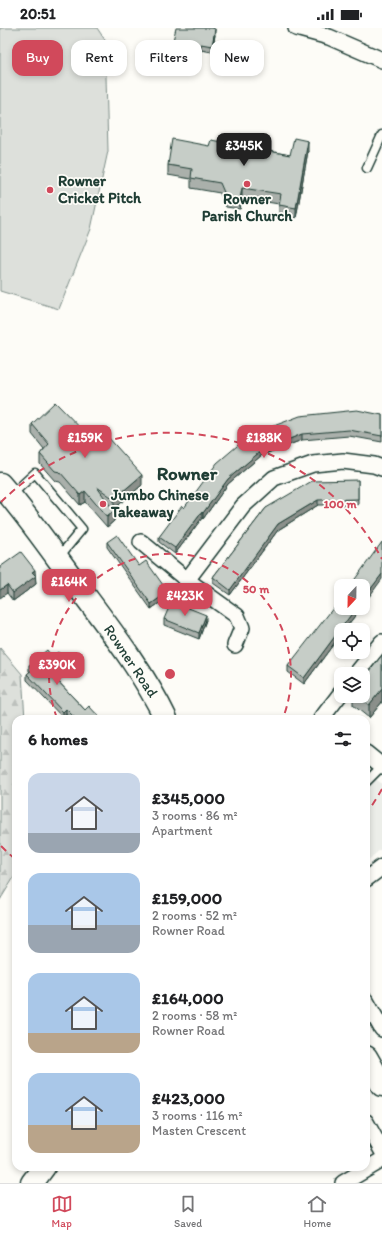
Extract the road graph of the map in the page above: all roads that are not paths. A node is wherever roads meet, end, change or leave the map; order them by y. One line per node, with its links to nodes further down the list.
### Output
1 (296, 28): 2 (street)
2 (382, 60)
3 (382, 135): 4 (lane)
4 (367, 168)
5 (382, 468): 9 (street)
6 (5, 490): 8 (main road, Rowner Road); 8 (lane)
7 (141, 542): 9 (street)
8 (58, 559): 14 (main road, Rowner Road)
9 (187, 580): 11 (street)
10 (382, 642): 12 (street)
11 (235, 645)
12 (362, 667)
13 (334, 703): 15 (street)
14 (166, 714)
15 (324, 715)
16 (370, 756): 17 (street)
17 (382, 766): 18 (lane)
18 (370, 778)
19 (382, 867): 20 (street)
20 (370, 876)
21 (370, 1009): 22 (street)
22 (382, 1029)
23 (370, 1064): 24 (main road)
24 (382, 1085)
25 (370, 1129): 26 (street)
26 (382, 1151)
27 (382, 1160): 28 (street)
28 (370, 1167)
29 (41, 1171): 31 (main road)
30 (363, 1171): 32 (street)
31 (32, 1183)
32 (343, 1183)

